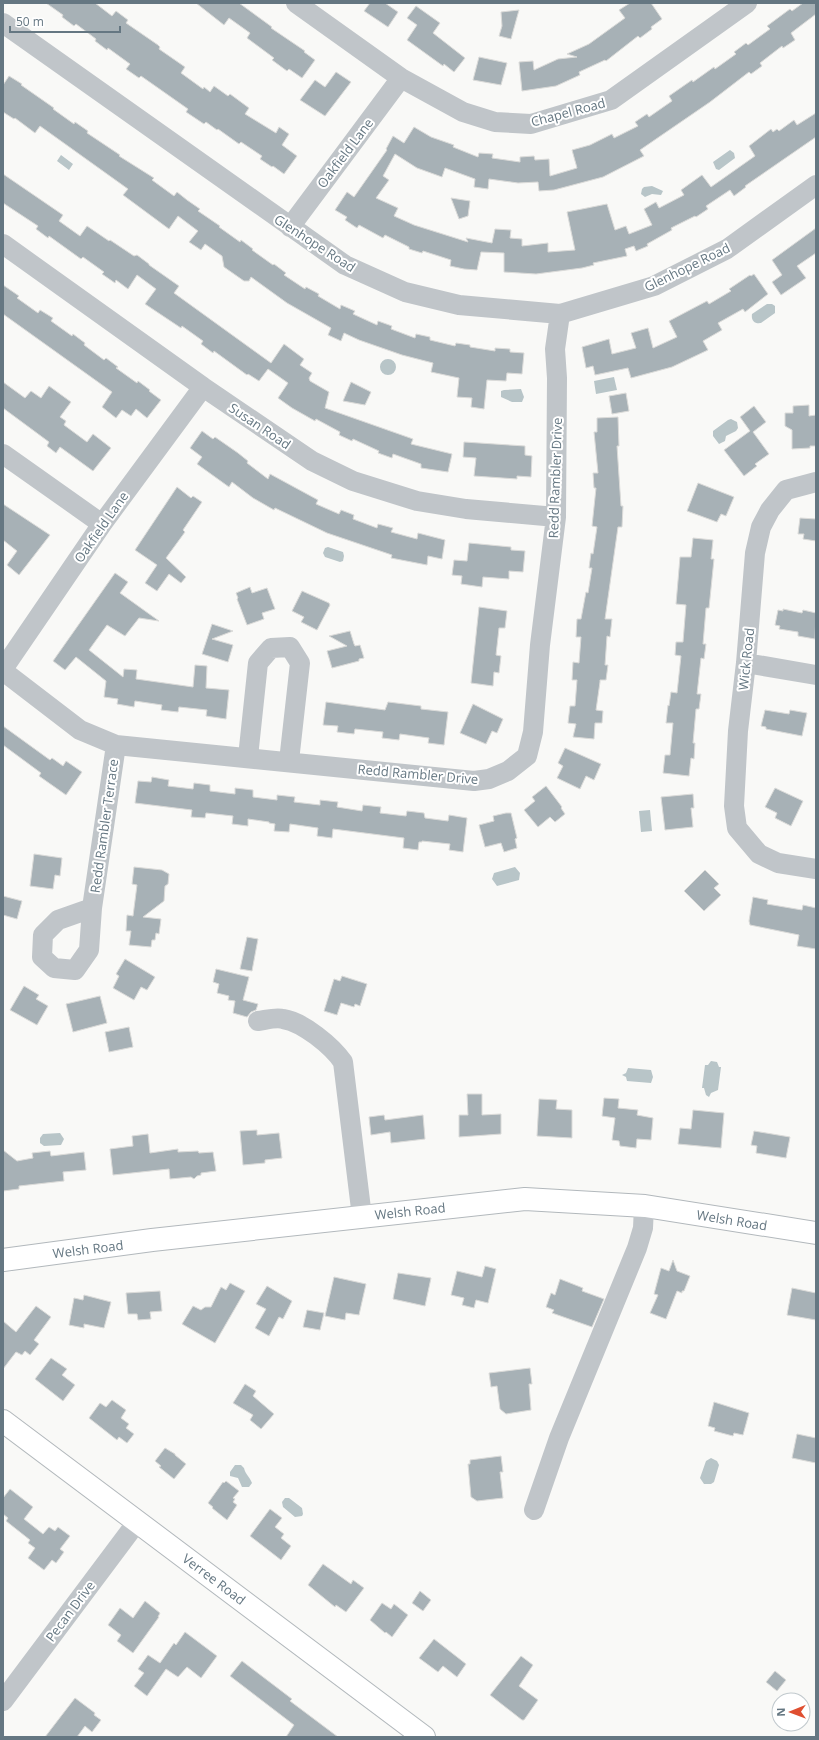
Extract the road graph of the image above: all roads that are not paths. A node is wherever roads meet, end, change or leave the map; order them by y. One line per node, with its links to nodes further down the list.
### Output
1 (296, 3): 4 (street, Chapel Road)
2 (747, 3): 4 (street, Chapel Road)
3 (3, 23): 6 (street, Glenhope Road)
4 (401, 78): 6 (street, Oakfield Lane)
5 (816, 185): 8 (street, Glenhope Road)
6 (290, 227): 8 (street, Glenhope Road)
7 (3, 244): 9 (street, Susan Road)
8 (560, 314): 12 (street, Redd Rambler Drive)
9 (203, 387): 12 (street, Susan Road); 13 (street, Oakfield Lane)
10 (3, 454): 13 (street)
11 (816, 482): 14 (street, Wick Road)
12 (556, 517): 19 (street, Redd Rambler Drive)
13 (102, 524): 15 (street, Oakfield Lane)
14 (746, 663): 16 (street); 20 (street, Wick Road)
15 (3, 670): 17 (street, Redd Rambler Drive)
16 (816, 675)
17 (116, 744): 18 (street, Redd Rambler Drive); 21 (street, Redd Rambler Terrace)
18 (248, 757): 19 (street, Redd Rambler Drive); 19 (street)
19 (289, 761)
20 (816, 869)
21 (92, 908)
22 (258, 1021): 24 (street)
23 (644, 1206): 24 (main road, Welsh Road); 25 (main road, Welsh Road); 28 (street)
24 (362, 1217): 26 (main road, Welsh Road)
25 (816, 1233)
26 (3, 1260)
27 (3, 1421): 29 (main road, Verree Road)
28 (534, 1510)
29 (137, 1522): 30 (street, Pecan Drive); 31 (main road, Verree Road)
30 (3, 1701)
31 (424, 1737)

